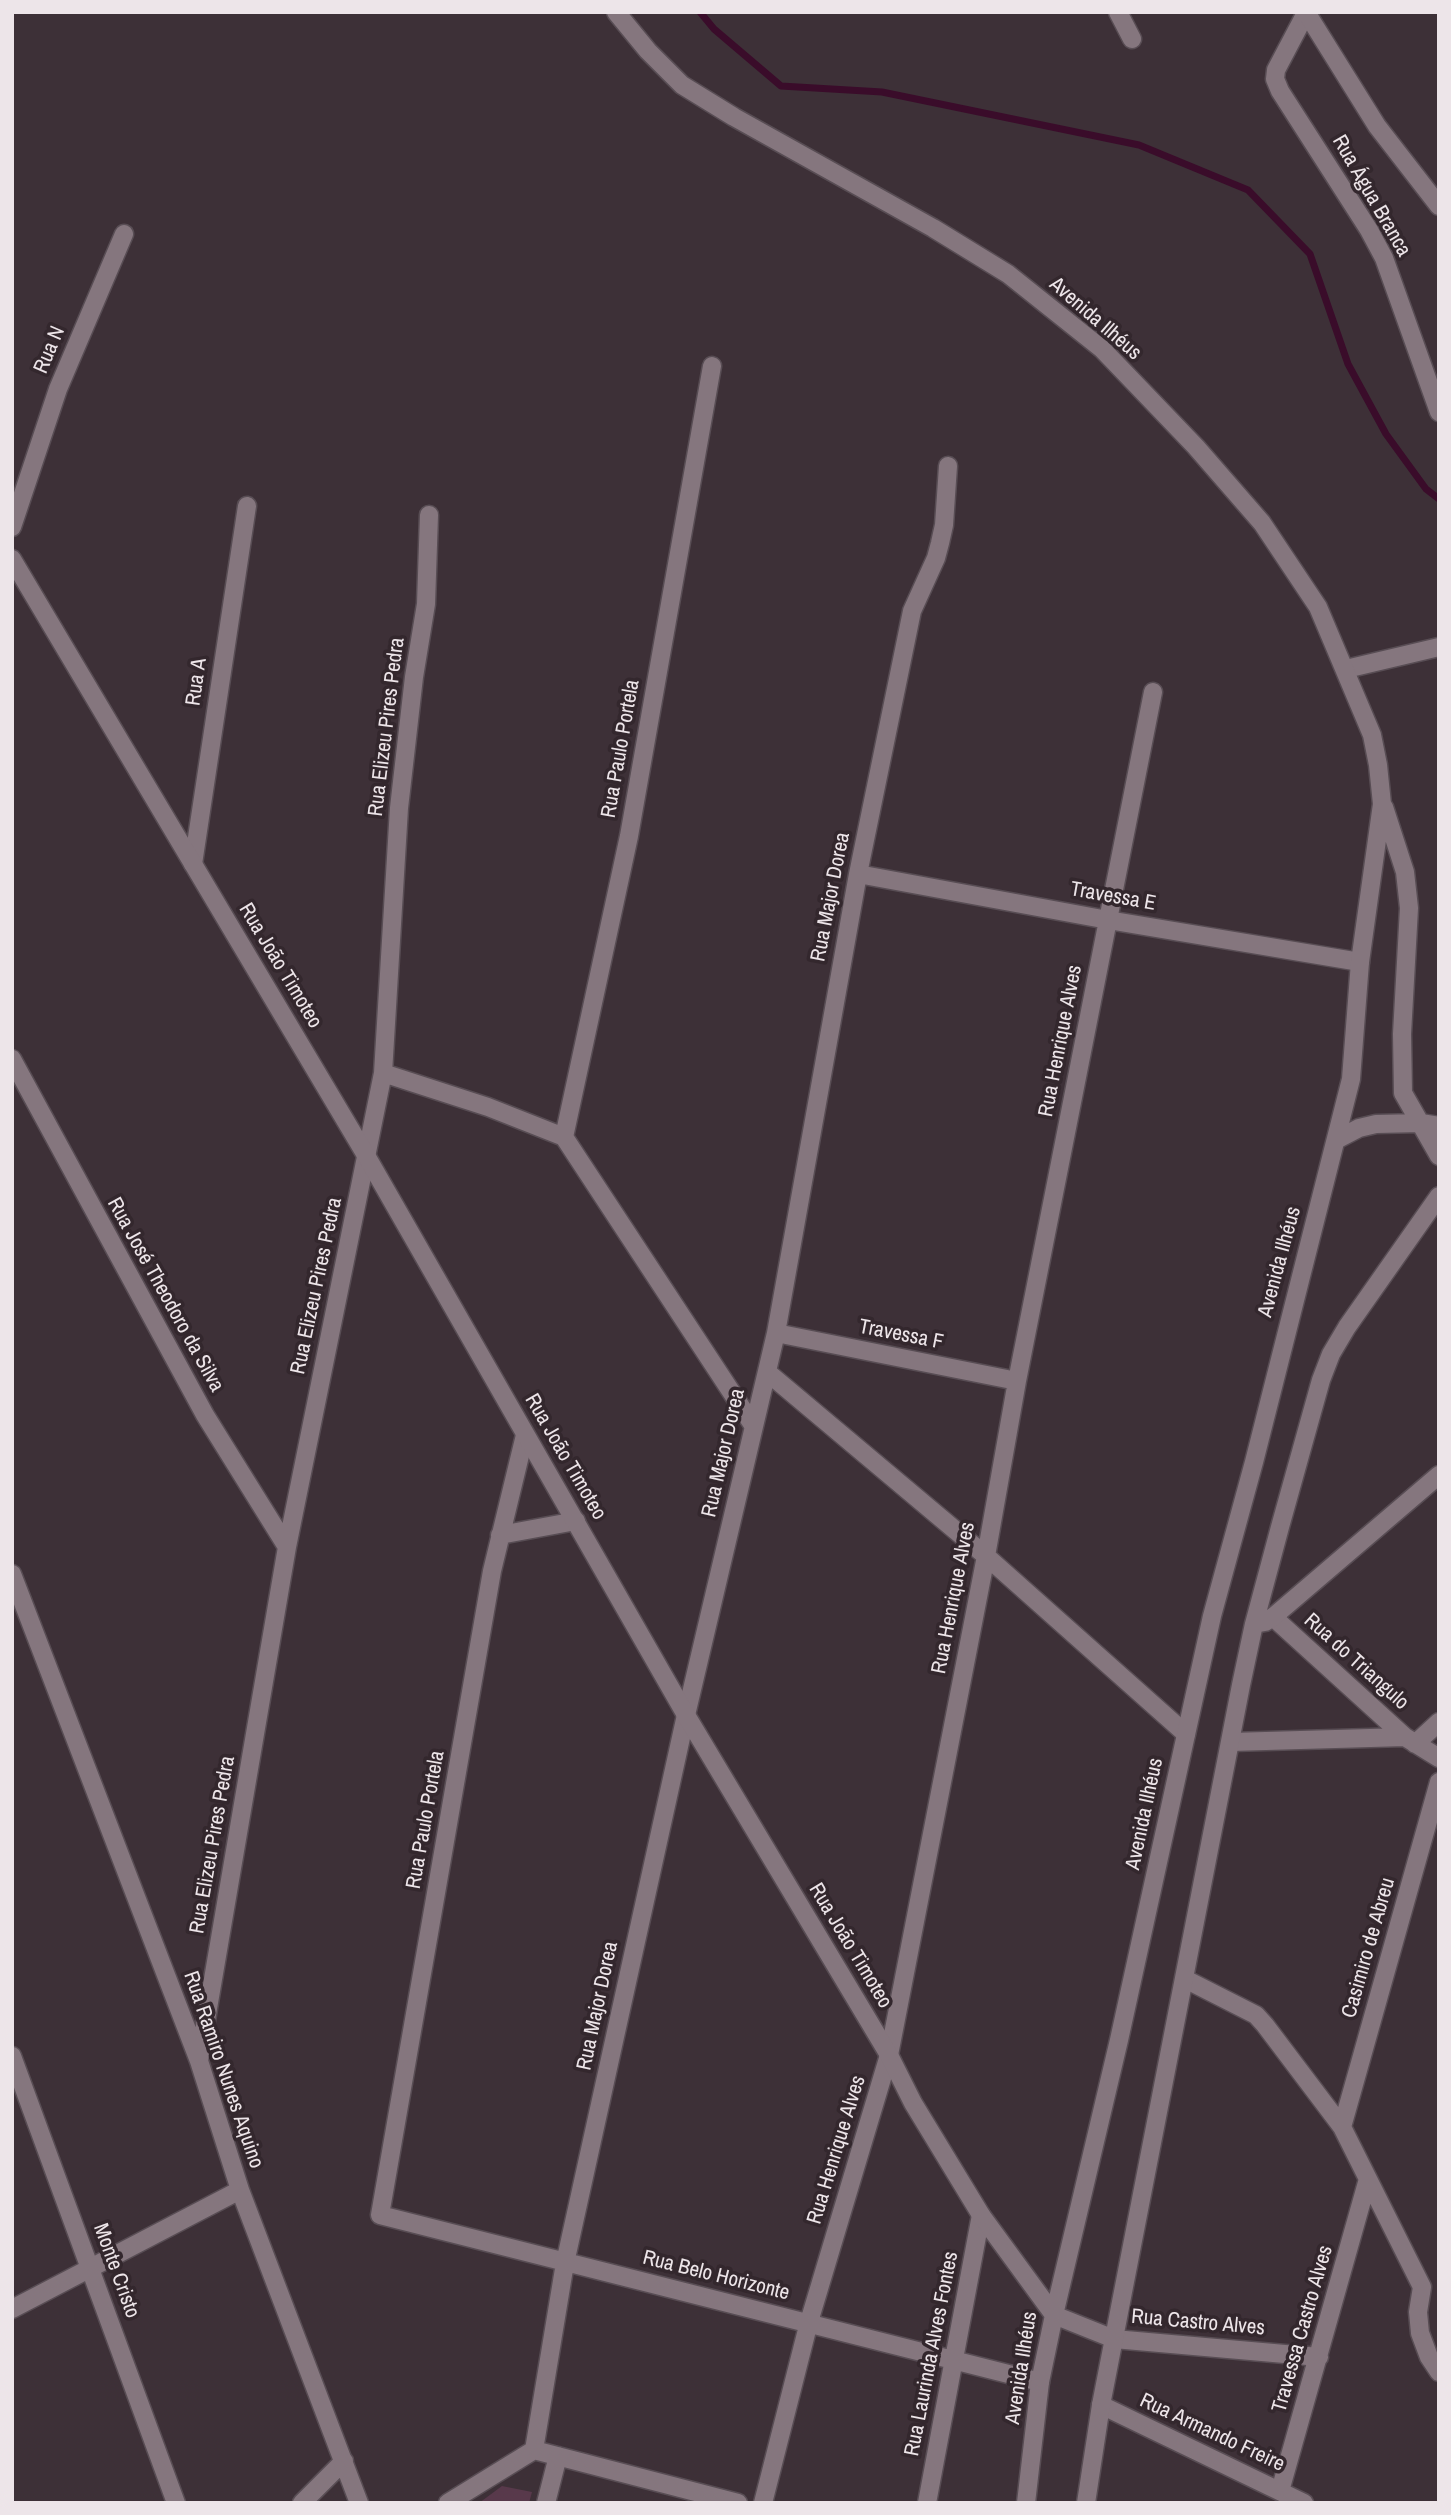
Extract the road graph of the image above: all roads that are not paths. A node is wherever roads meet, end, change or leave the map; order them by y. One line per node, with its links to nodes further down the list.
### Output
1 (616, 12): 15 (street, Avenida Ilhéus)
2 (1118, 12): 4 (street)
3 (1306, 13): 5 (street); 8 (street, Rua Água Branca)
4 (1132, 39)
5 (1439, 206)
6 (124, 234): 12 (street, Rua N)
7 (712, 366): 25 (street, Rua Paulo Portela)
8 (1439, 412)
9 (948, 466): 19 (street, Rua Major Dorea)
10 (247, 506): 18 (street, Rua A)
11 (429, 515): 23 (street, Rua Elizeu Pires Pedra)
12 (12, 527)
13 (12, 559): 18 (street, Rua João Timoteo)
14 (1439, 646): 15 (street)
15 (1346, 669): 17 (street, Avenida Ilhéus)
16 (1153, 692): 20 (street, Rua Henrique Alves)
17 (1382, 804): 21 (street, Avenida Ilhéus); 24 (street, Avenida Ilhéus)
18 (193, 864): 28 (street, Rua João Timoteo)
19 (858, 874): 20 (street, Travessa E); 30 (street, Rua Major Dorea)
20 (1108, 920): 21 (street, Travessa E); 32 (street, Rua Henrique Alves)
21 (1360, 962): 26 (street, Avenida Ilhéus)
22 (12, 1059): 38 (street, Rua José Theodoro da Silva)
23 (383, 1073): 25 (street); 28 (street, Rua Elizeu Pires Pedra)
24 (1430, 1124): 26 (street); 27 (street, Avenida Ilhéus)
25 (564, 1137): 33 (street)
26 (1336, 1140): 45 (street, Avenida Ilhéus)
27 (1439, 1156)
28 (367, 1157): 34 (street, Rua João Timoteo); 38 (street, Rua Elizeu Pires Pedra)
29 (1439, 1196): 42 (street)
30 (776, 1334): 31 (street, Rua Major Dorea); 32 (street, Travessa F)
31 (767, 1372): 33 (street, Rua Major Dorea); 39 (street)
32 (1017, 1381): 39 (street, Rua Henrique Alves)
33 (753, 1425): 43 (street, Rua Major Dorea)
34 (525, 1434): 36 (street, Rua João Timoteo); 37 (street, Rua Paulo Portela)
35 (1439, 1475): 41 (street)
36 (576, 1521): 37 (street); 43 (street, Rua João Timoteo)
37 (500, 1535): 57 (street, Rua Paulo Portela)
38 (287, 1547): 53 (street, Rua Elizeu Pires Pedra)
39 (986, 1556): 45 (street); 52 (street, Rua Henrique Alves)
40 (12, 1574): 53 (street, Rua Ramiro Nunes Aquino)
41 (1273, 1617): 42 (street); 46 (street, Rua do Triangulo)
42 (1254, 1624): 47 (street)
43 (685, 1715): 52 (street, Rua João Timoteo); 59 (street, Rua Major Dorea)
44 (1439, 1722): 46 (street)
45 (1186, 1734): 63 (street, Avenida Ilhéus)
46 (1410, 1740): 47 (street, Rua do Triangulo); 48 (street)
47 (1231, 1742): 50 (street)
48 (1439, 1758)
49 (1439, 1782): 54 (street, Casimiro de Abreu)
50 (1185, 1979): 54 (street); 65 (street)
51 (12, 2056): 60 (street, Monte Cristo)
52 (889, 2056): 58 (street, Rua João Timoteo); 64 (street, Rua Henrique Alves)
53 (199, 2062): 56 (street, Rua Ramiro Nunes Aquino)
54 (1342, 2127): 55 (street)
55 (1368, 2179): 61 (street); 66 (street, Travessa Castro Alves)
56 (240, 2190): 60 (street); 73 (street, Rua Ramiro Nunes Aquino)
57 (380, 2215): 59 (street, Rua Belo Horizonte)
58 (982, 2215): 63 (street, Rua João Timoteo); 67 (street, Rua Laurinda Alves Fontes)
59 (565, 2263): 64 (street, Rua Belo Horizonte); 71 (street, Rua Major Dorea)
60 (91, 2268): 62 (street); 75 (street, Monte Cristo)
61 (1430, 2287): 68 (street)
62 (12, 2309)
63 (1054, 2315): 65 (street); 69 (street, Avenida Ilhéus)
64 (809, 2322): 67 (street, Rua Belo Horizonte); 81 (street, Rua Henrique Alves)
65 (1114, 2339): 66 (street, Rua Castro Alves); 70 (street)
66 (1319, 2357): 74 (street, Travessa Castro Alves)
67 (954, 2360): 69 (street, Rua Belo Horizonte); 82 (street, Rua Laurinda Alves Fontes)
68 (1439, 2372)
69 (1040, 2382): 83 (street, Avenida Ilhéus)
70 (1101, 2406): 74 (street, Rua Armando Freire); 84 (street)
71 (534, 2450): 72 (street); 78 (street)
72 (558, 2456): 79 (street); 80 (street)
73 (344, 2461): 76 (street); 77 (street, Rua Ramiro Nunes Aquino)
74 (1280, 2491): 85 (street, Rua Armando Freire)
75 (176, 2503)
76 (302, 2503)
77 (359, 2503)
78 (448, 2503)
79 (546, 2503)
80 (738, 2503)
81 (763, 2503)
82 (928, 2503)
83 (1026, 2503)
84 (1086, 2503)
85 (1304, 2503)

